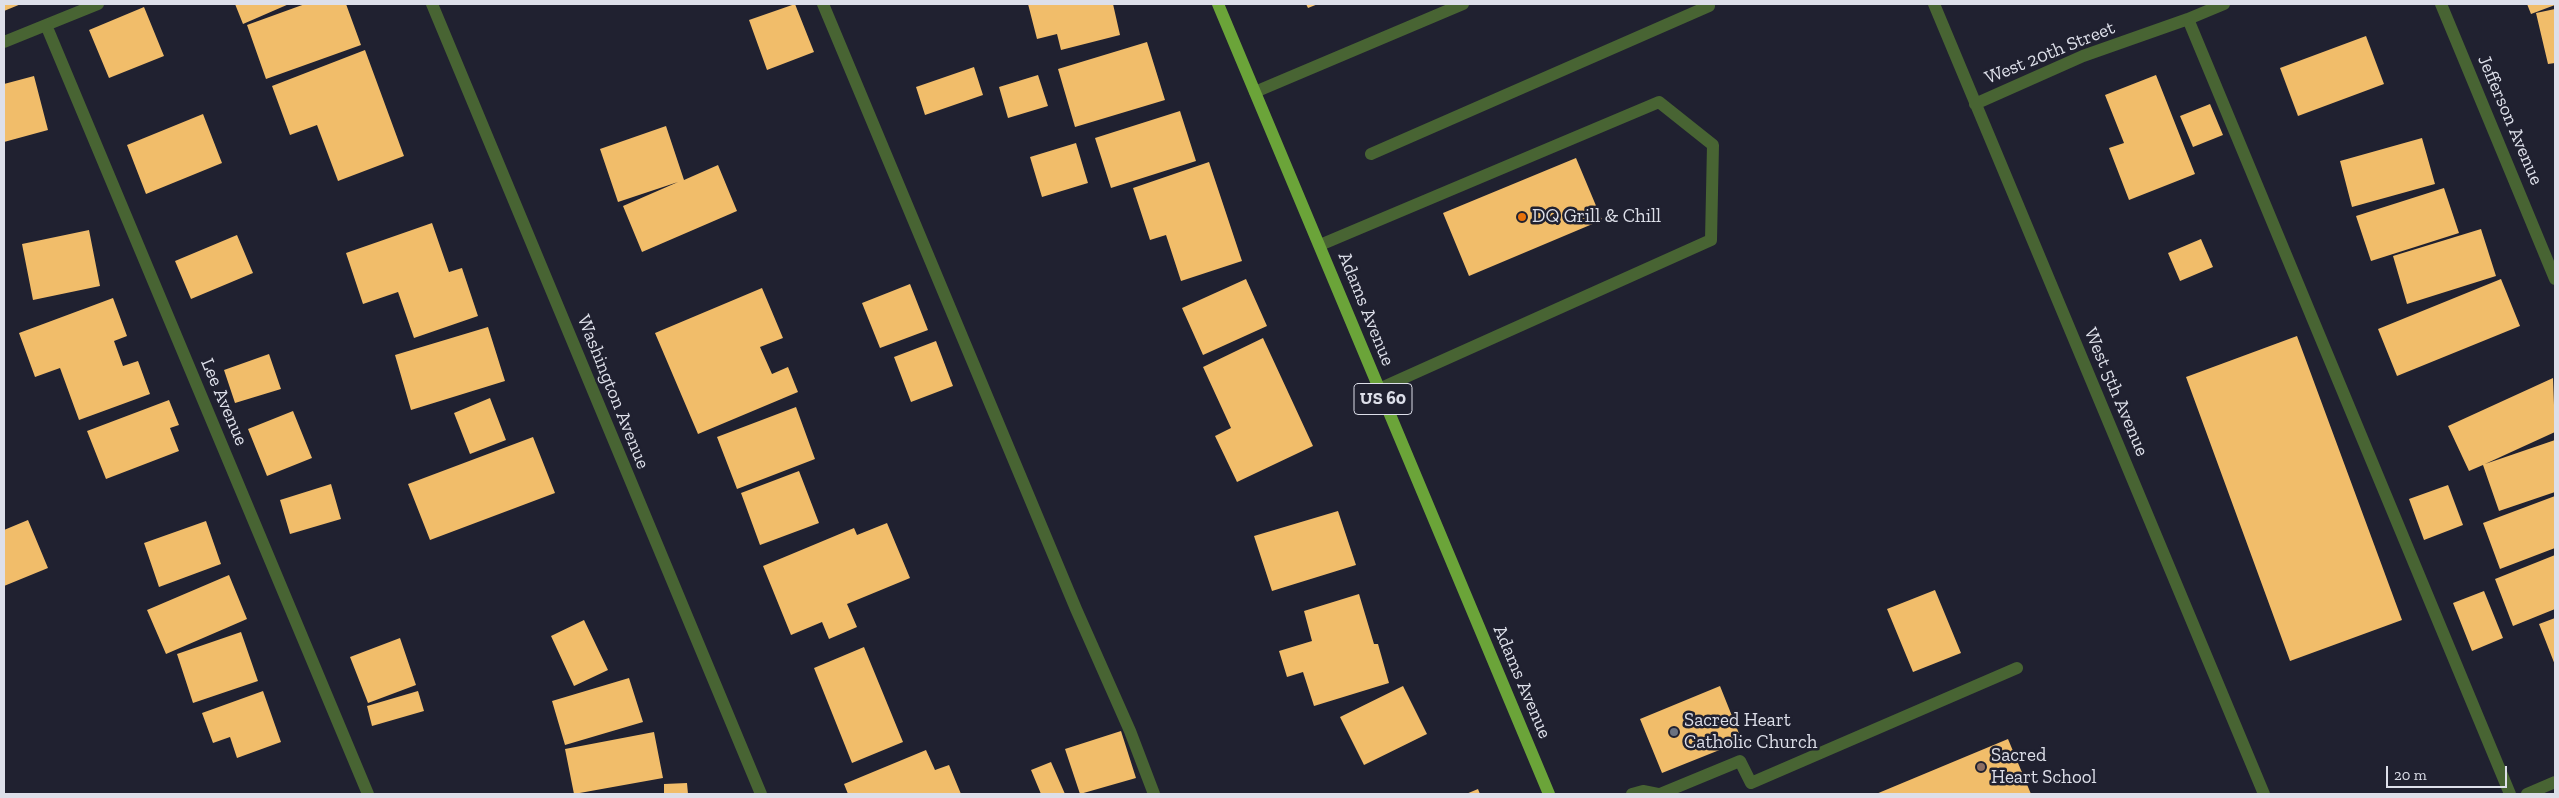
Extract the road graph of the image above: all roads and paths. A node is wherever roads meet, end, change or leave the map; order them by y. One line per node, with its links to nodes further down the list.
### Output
1 (98, 4): 11 (street)
2 (432, 4): 23 (street, Washington Avenue)
3 (822, 4): 24 (street)
4 (1218, 4): 13 (main road, Adams Avenue / US 60)
5 (1463, 4): 13 (street)
6 (1708, 4): 15 (street)
7 (1934, 4): 14 (street, West 5th Avenue)
8 (2224, 4): 10 (street, West 20th Street)
9 (2441, 4): 17 (street, Jefferson Avenue)
10 (2188, 19): 14 (street, West 20th Street); 29 (street)
11 (46, 25): 12 (street); 22 (street, Lee Avenue)
12 (4, 42)
13 (1255, 92): 16 (main road, Adams Avenue / US 60)
14 (1975, 104): 28 (street, West 5th Avenue)
15 (1371, 154)
16 (1320, 245): 18 (main road, Adams Avenue / US 60); 18 (street)
17 (2555, 279)
18 (1379, 389): 25 (main road, Adams Avenue / US 60)
19 (2017, 668): 21 (street)
20 (2555, 782): 30 (street)
21 (1753, 789): 27 (street)
22 (368, 794)
23 (761, 794)
24 (1154, 794)
25 (1549, 794)
26 (1632, 794): 27 (street)
27 (1659, 794)
28 (2264, 794)
29 (2510, 794)
30 (2527, 794)

